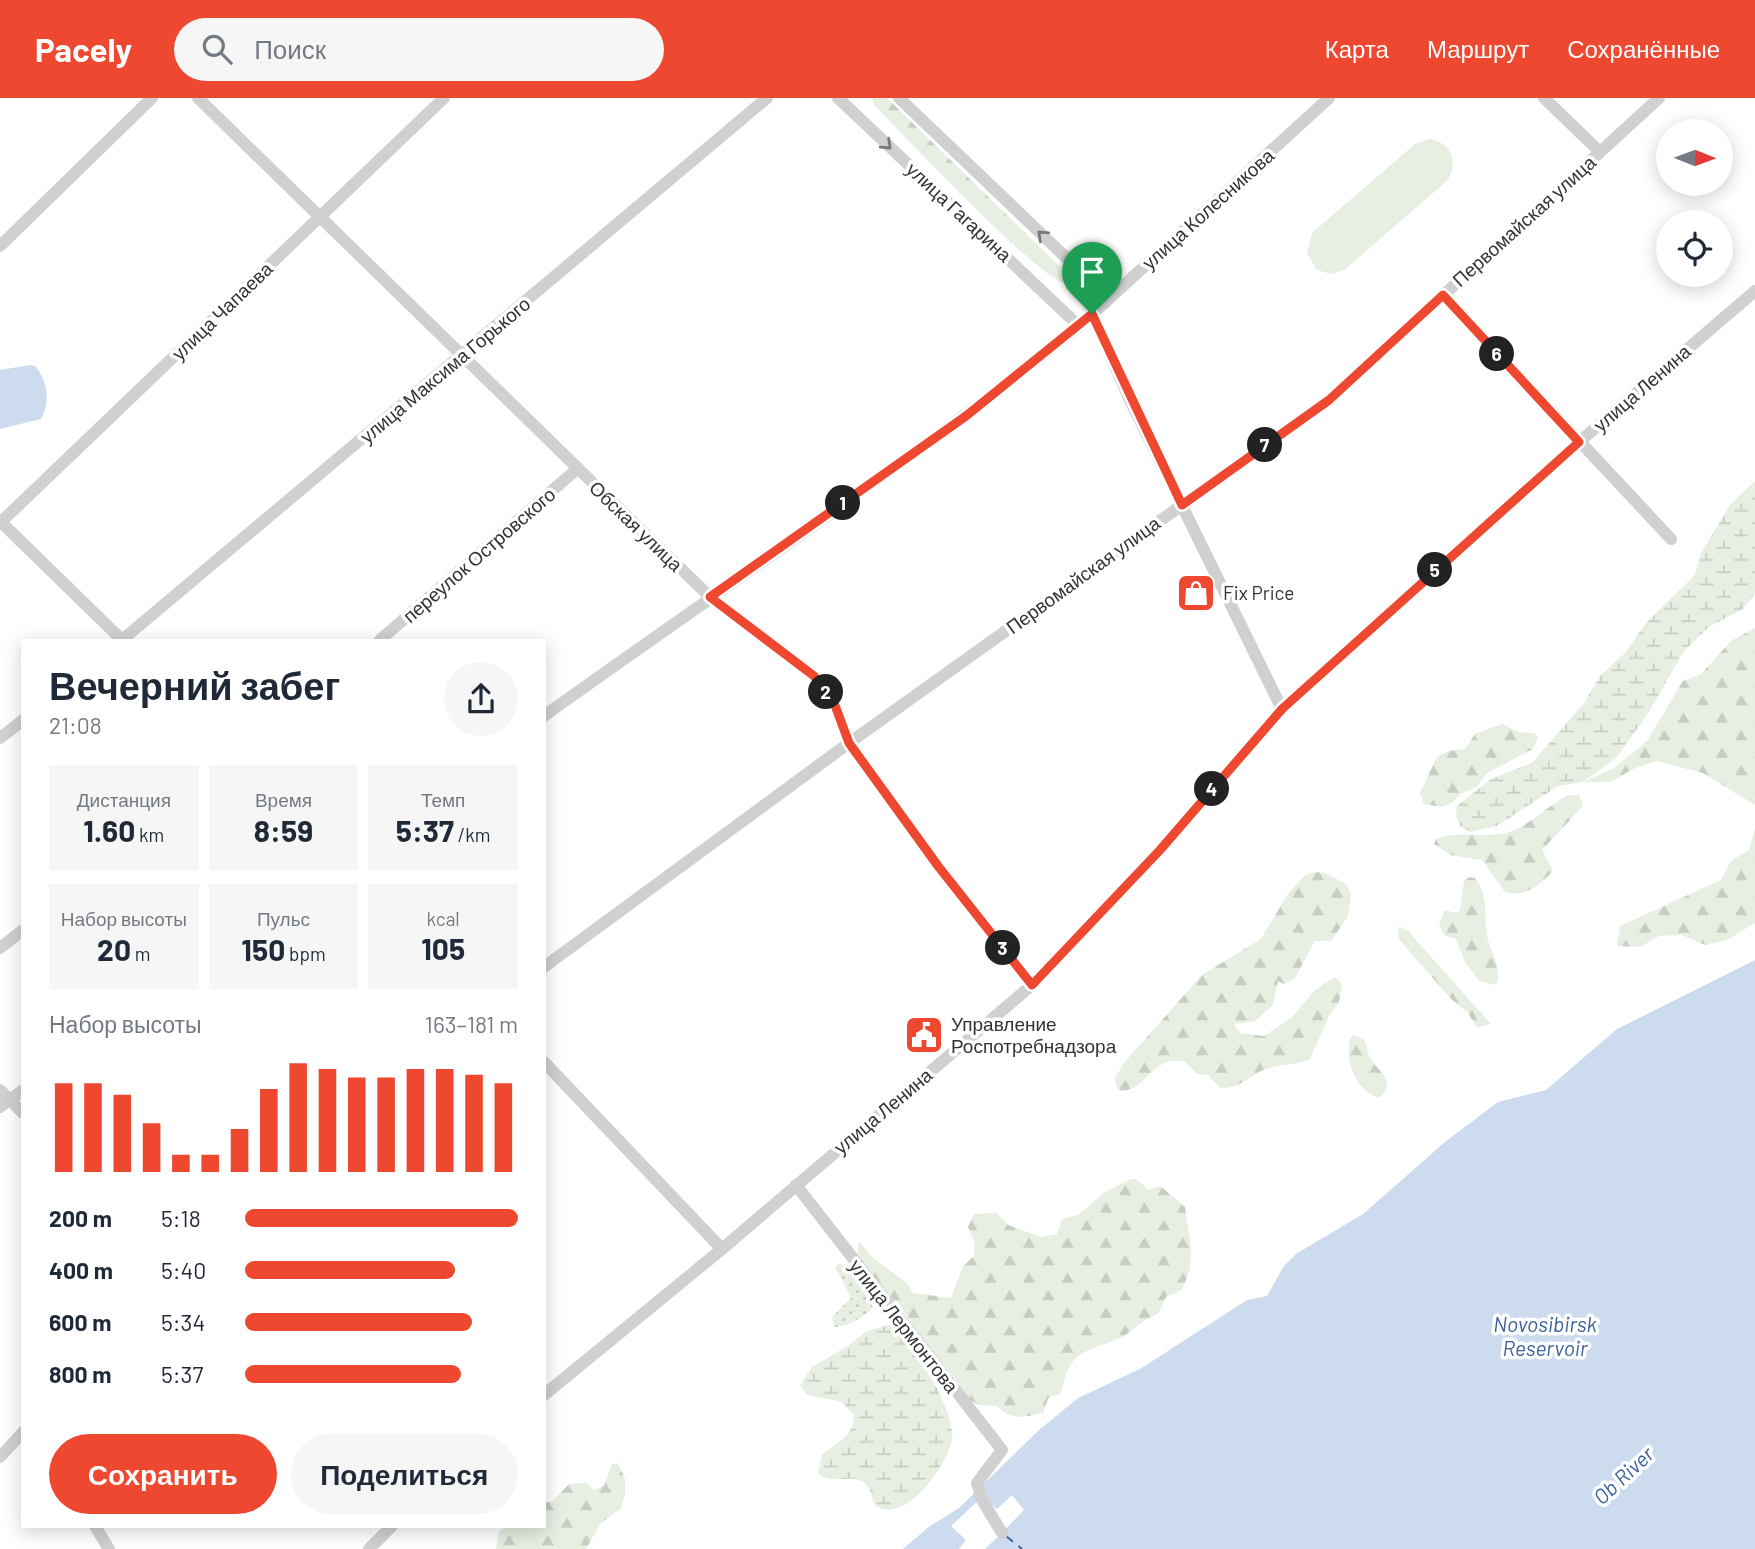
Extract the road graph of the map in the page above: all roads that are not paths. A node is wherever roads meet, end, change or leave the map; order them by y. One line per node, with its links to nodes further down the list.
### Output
1 (152, 98): 12 (street)
2 (198, 98): 11 (street, Обская улица)
3 (444, 98): 11 (street, улица Чапаева)
4 (767, 98): 18 (street, улица Максима Горького)
5 (838, 98): 17 (street, улица Гагарина, one-way to 17)
6 (899, 98): 15 (street, улица Гагарина, one-way to 6)
7 (1329, 98): 15 (street, улица Колесникова)
8 (1544, 98): 10 (street)
9 (1659, 98): 10 (street, Первомайская улица)
10 (1600, 152): 14 (street, Первомайская улица)
11 (320, 217): 18 (street, Обская улица); 22 (street, улица Чапаева)
12 (0, 246)
13 (1755, 291): 19 (street, улица Ленина)
14 (1443, 295): 19 (street); 21 (street, Первомайская улица)
15 (1105, 303): 16 (street, улица Колесникова)
16 (1092, 314): 17 (street, улица Колесникова); 21 (street)
17 (1079, 326): 24 (street, улица Колесникова)
18 (462, 356): 20 (street, Обская улица); 26 (street, улица Максима Горького)
19 (1579, 442): 23 (street); 28 (street, улица Ленина)
20 (577, 469): 24 (street, Обская улица); 27 (street, переулок Островского)
21 (1182, 505): 28 (street); 32 (street, Первомайская улица)
22 (0, 522): 25 (street)
23 (1671, 539)
24 (710, 597): 29 (street, улица Колесникова); 32 (street, Обская улица)
25 (121, 639)
26 (123, 639)
27 (381, 639)
28 (1282, 709): 36 (street, улица Ленина)
29 (546, 715)
30 (21, 722): 31 (street)
31 (0, 738)
32 (849, 743): 35 (street, Первомайская улица); 36 (street, Обская улица)
33 (21, 932): 34 (street)
34 (0, 948)
35 (546, 966)
36 (1032, 985): 42 (street, улица Ленина)
37 (546, 1064): 43 (street)
38 (0, 1090): 40 (street)
39 (21, 1091): 40 (street)
40 (5, 1103): 41 (street)
41 (21, 1111)
42 (796, 1185): 43 (street, улица Ленина); 49 (street, улица Лермонтова)
43 (722, 1249): 44 (street, улица Ленина)
44 (546, 1393)
45 (21, 1434): 46 (street)
46 (0, 1457)
47 (96, 1528): 50 (street)
48 (390, 1528): 51 (street)
49 (1002, 1533)
50 (109, 1549)
51 (369, 1549)

